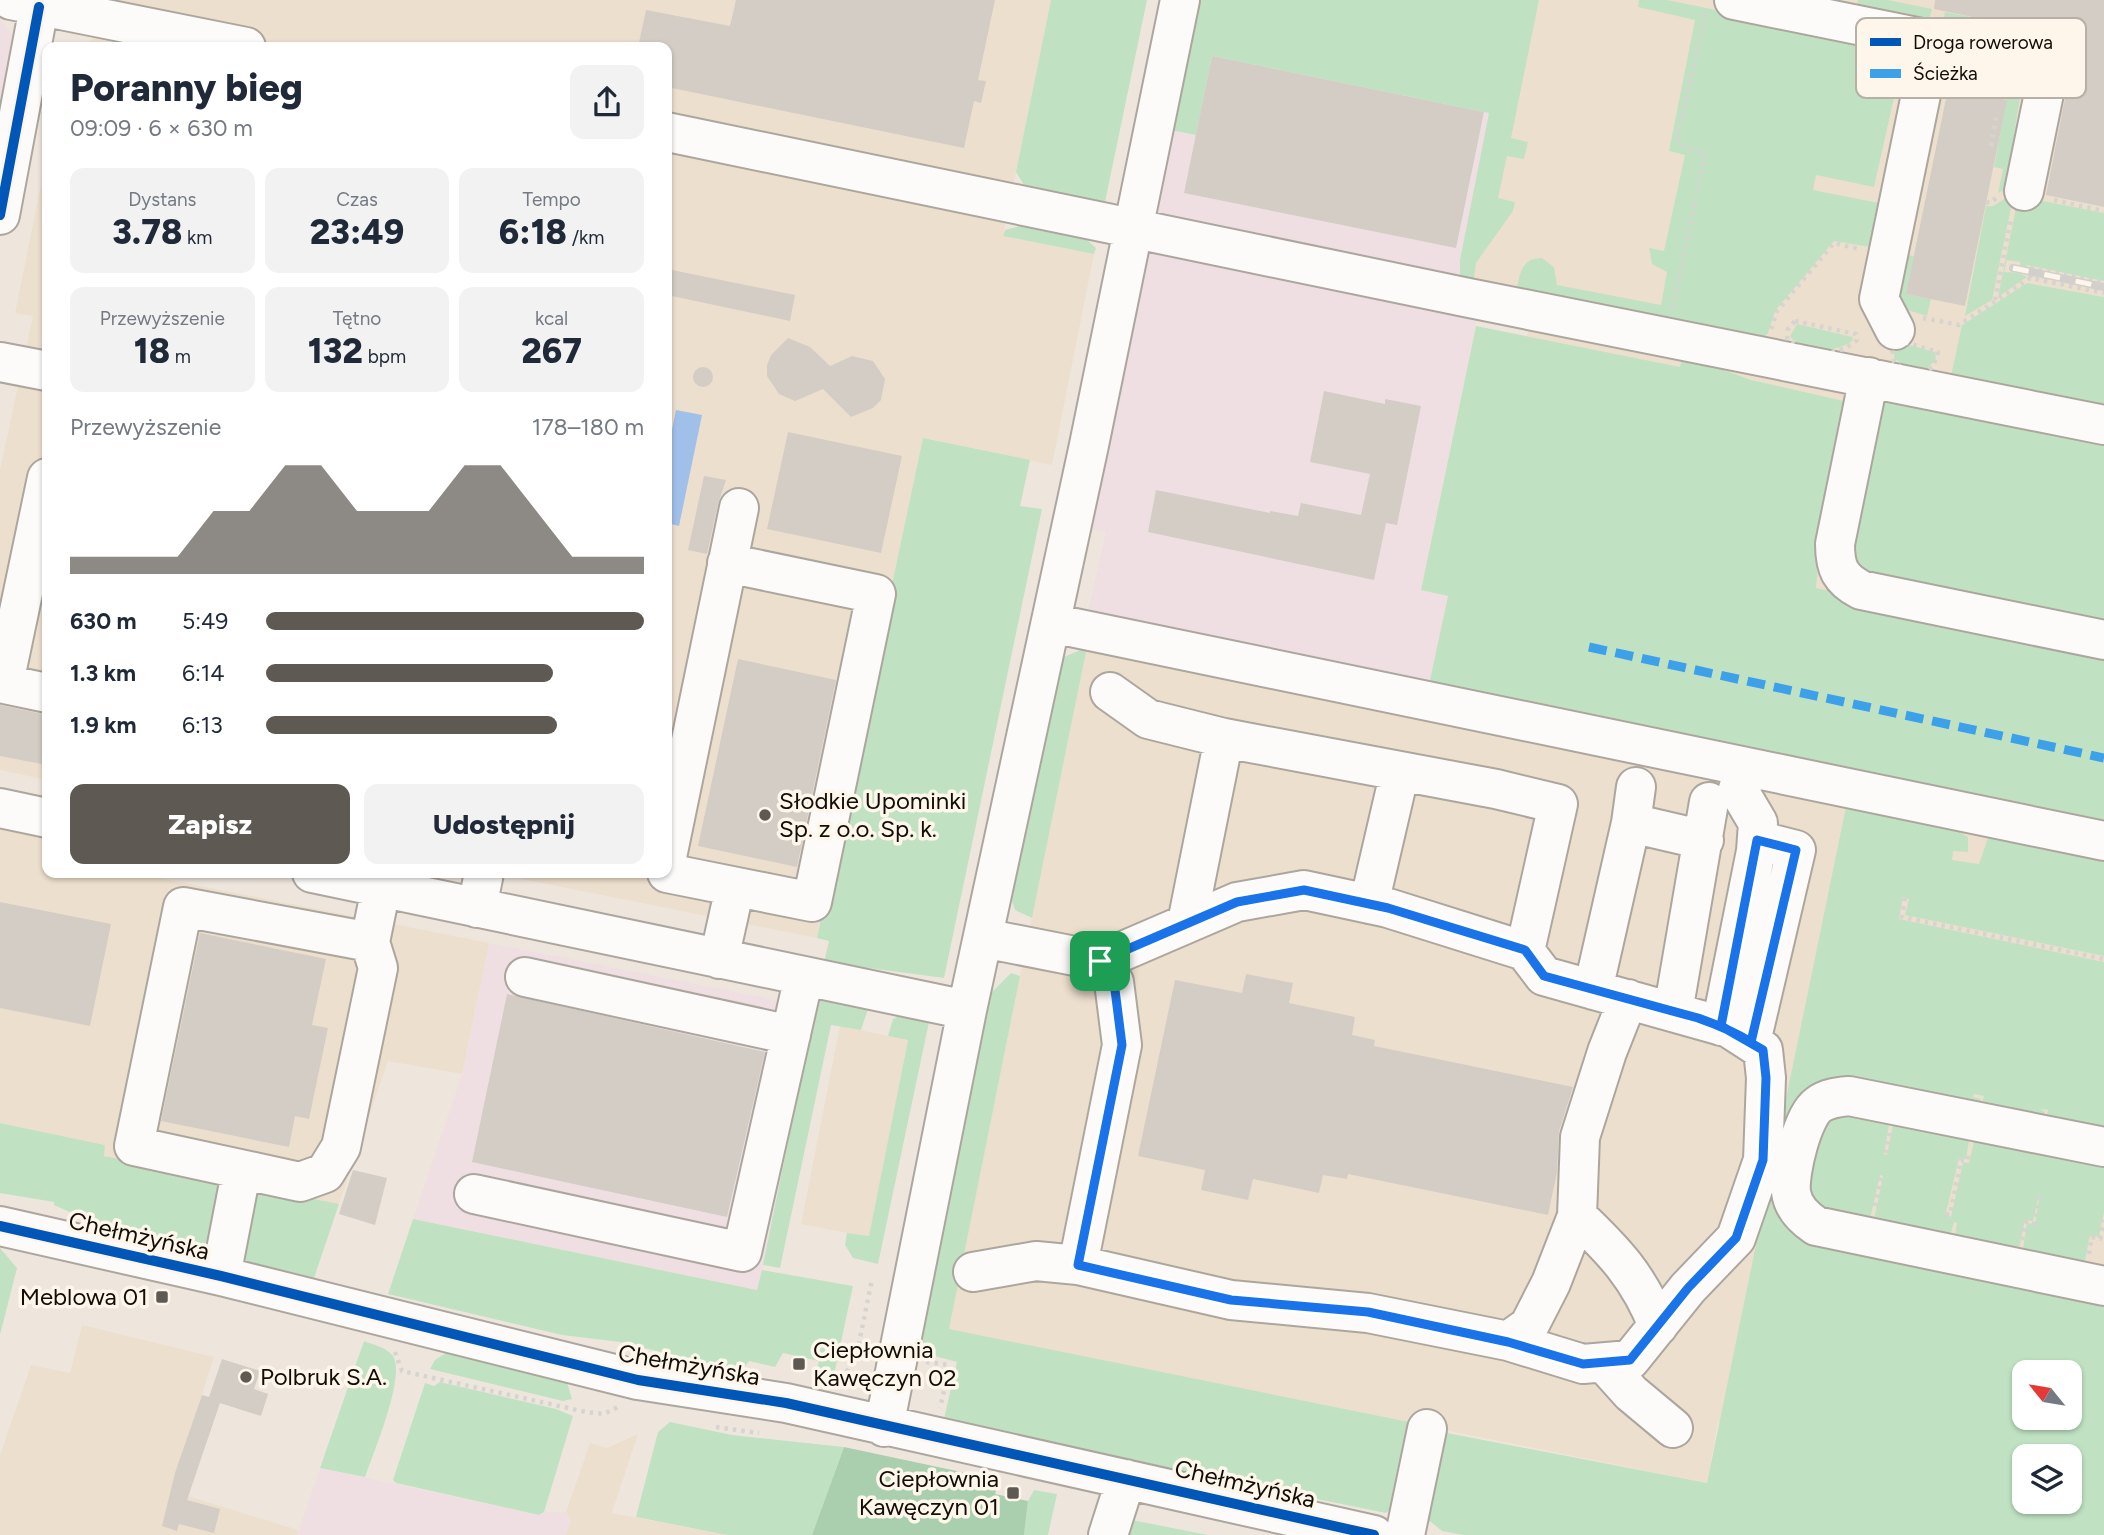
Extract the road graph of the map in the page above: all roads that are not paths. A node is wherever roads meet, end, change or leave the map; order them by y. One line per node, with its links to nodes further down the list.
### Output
1 (1180, 0): 11 (street)
2 (25, 3): 5 (street); 10 (street)
3 (1720, 4): 4 (street)
4 (1856, 28)
5 (221, 42)
6 (1920, 98): 12 (street)
7 (2043, 98): 9 (street)
8 (672, 133): 11 (street)
9 (2025, 189)
10 (0, 215)
11 (1134, 230): 15 (street); 20 (street)
12 (1895, 330)
13 (0, 362): 14 (street)
14 (42, 370)
15 (1869, 377): 16 (street); 21 (street)
16 (2104, 425)
17 (42, 501): 22 (street)
18 (739, 508): 19 (street)
19 (727, 563): 29 (street); 34 (street)
20 (1051, 623): 31 (street); 39 (street)
21 (2104, 640)
22 (2, 683): 23 (street)
23 (42, 692)
24 (1110, 692): 25 (street)
25 (1224, 738): 26 (street); 38 (street)
26 (1400, 771): 37 (street); 41 (street)
27 (0, 808): 28 (street)
28 (42, 817)
29 (672, 832)
30 (1704, 840): 46 (street); 48 (street); 49 (street)
31 (2104, 841)
32 (672, 874): 34 (street)
33 (335, 878): 35 (street)
34 (734, 887): 42 (street)
35 (381, 888): 36 (street); 40 (street)
36 (481, 890): 42 (street)
37 (1369, 904): 38 (street); 41 (street)
38 (1187, 923): 43 (street)
39 (983, 938): 43 (street); 47 (street)
40 (370, 942): 40 (street)
41 (1525, 950): 46 (street)
42 (719, 959): 44 (street)
43 (1100, 961): 56 (street)
44 (804, 976): 47 (street); 50 (street)
45 (525, 977): 50 (street)
46 (1610, 995): 48 (street); 54 (street)
47 (967, 1010): 63 (street)
48 (1673, 1012): 49 (street)
49 (1736, 1034): 60 (street)
50 (791, 1035): 53 (street)
51 (2104, 1147): 59 (street)
52 (239, 1183): 58 (street)
53 (474, 1194)
54 (1577, 1216): 60 (street); 61 (street)
55 (0, 1226): 58 (street, Chełmżyńska)
56 (1078, 1265): 57 (street); 61 (street)
57 (973, 1272)
58 (221, 1276): 63 (street, Chełmżyńska)
59 (2104, 1286)
60 (1658, 1326): 62 (street)
61 (1508, 1342): 62 (street)
62 (1604, 1363): 64 (street)
63 (884, 1427): 66 (street, Chełmżyńska)
64 (1672, 1428)
65 (1427, 1429): 69 (street)
66 (1126, 1479): 67 (street); 68 (street, Chełmżyńska)
67 (1108, 1535)
68 (1374, 1535)
69 (1405, 1535)

